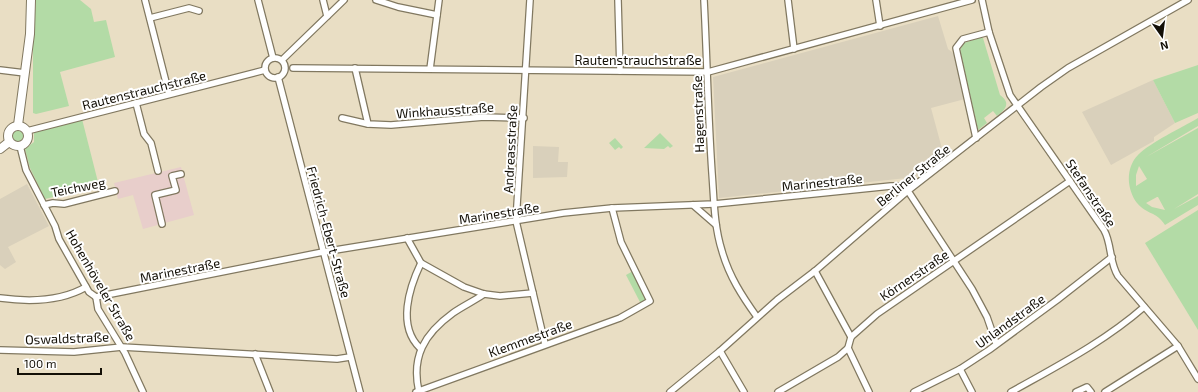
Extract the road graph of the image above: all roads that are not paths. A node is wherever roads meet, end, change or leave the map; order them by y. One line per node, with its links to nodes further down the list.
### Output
1 (31, 0): 33 (street)
2 (145, 0): 19 (street)
3 (258, 0): 23 (street)
4 (323, 0): 18 (street)
5 (344, 0): 18 (street)
6 (376, 0): 17 (street)
7 (439, 0): 17 (street)
8 (530, 0): 30 (street, Andreasstraße)
9 (618, 0): 31 (street)
10 (704, 0): 32 (street, Hagenstraße)
11 (788, 0): 22 (street)
12 (876, 0): 20 (street)
13 (972, 0): 20 (street, Rautenstrauchstraße)
14 (982, 0): 21 (street, Stefanstraße)
15 (1187, 0): 37 (street, Berliner Straße)
16 (198, 11): 19 (street)
17 (437, 15): 27 (street)
18 (326, 16): 24 (street)
19 (150, 18): 35 (street)
20 (880, 26): 22 (street, Rautenstrauchstraße)
21 (989, 32): 37 (street, Stefanstraße); 43 (street)
22 (794, 49): 32 (street, Rautenstrauchstraße)
23 (273, 58): 24 (street); 29 (street)
24 (282, 60): 34 (street)
25 (293, 68): 26 (street, Rautenstrauchstraße)
26 (355, 68): 27 (street, Rautenstrauchstraße); 40 (street)
27 (430, 69): 30 (street, Rautenstrauchstraße)
28 (0, 70): 33 (street)
29 (265, 70): 34 (street); 35 (street, Rautenstrauchstraße)
30 (525, 70): 31 (street, Rautenstrauchstraße); 39 (street, Andreasstraße)
31 (620, 71): 32 (street, Rautenstrauchstraße)
32 (708, 72): 52 (street, Hagenstraße)
33 (25, 73): 41 (street)
34 (278, 77): 60 (street, Friedrich-Ebert-Straße)
35 (169, 94): 36 (street, Rautenstrauchstraße)
36 (136, 103): 42 (street, Rautenstrauchstraße); 47 (street)
37 (1018, 106): 43 (street, Berliner Straße); 49 (street, Stefanstraße)
38 (342, 118): 40 (street, Winkhausstraße)
39 (524, 118): 40 (street, Winkhausstraße); 56 (street, Andreasstraße)
40 (368, 124)
41 (18, 125): 42 (street); 44 (street)
42 (27, 131): 45 (street)
43 (976, 138): 51 (street, Berliner Straße)
44 (9, 142): 45 (street); 46 (street)
45 (20, 146): 53 (street, Hohenhöveler Straße)
46 (0, 149)
47 (158, 171)
48 (181, 174): 57 (street)
49 (1070, 181): 61 (street, Stefanstraße); 62 (street, Körnerstraße)
50 (116, 191): 53 (street, Teichweg)
51 (908, 191): 52 (street, Marinestraße); 62 (street); 64 (street, Berliner Straße)
52 (714, 204): 54 (street, Marinestraße); 58 (street, Hagenstraße)
53 (44, 205): 65 (street, Hohenhöveler Straße)
54 (693, 205): 55 (street, Marinestraße); 58 (street)
55 (612, 208): 56 (street, Marinestraße); 74 (street, Klemmestraße)
56 (516, 221): 59 (street, Marinestraße); 66 (street, Andreasstraße)
57 (162, 224)
58 (716, 225): 71 (street, Hagenstraße)
59 (407, 238): 60 (street, Marinestraße); 63 (street)
60 (323, 252): 68 (street, Marinestraße); 82 (street, Friedrich-Ebert-Straße)
61 (1112, 257): 70 (street, Stefanstraße); 73 (street, Uhlandstraße)
62 (953, 262): 72 (street, Körnerstraße); 73 (street)
63 (421, 263): 67 (street); 77 (street)
64 (815, 271): 71 (street, Berliner Straße); 72 (street)
65 (86, 287): 68 (street, Hohenhöveler Straße); 69 (street)
66 (533, 293): 67 (street); 74 (street, Andreasstraße)
67 (484, 294): 77 (street)
68 (96, 297): 76 (street, Hohenhöveler Straße)
69 (0, 298)
70 (1144, 307): 75 (street, Stefanstraße); 96 (street)
71 (757, 317): 80 (street, Berliner Straße)
72 (851, 337): 78 (street)
73 (996, 343): 83 (street, Uhlandstraße)
74 (545, 344): 89 (street, Klemmestraße)
75 (1178, 346): 84 (street, Stefanstraße); 99 (street)
76 (122, 347): 79 (street, Oswaldstraße); 81 (street, Oswaldstraße); 86 (street, Hohenhöveler Straße)
77 (420, 348): 89 (street)
78 (848, 348): 92 (street); 93 (street)
79 (0, 350)
80 (720, 351): 90 (street, Berliner Straße); 91 (street)
81 (255, 354): 82 (street, Oswaldstraße); 87 (street)
82 (350, 357): 88 (street, Friedrich-Ebert-Straße)
83 (960, 369): 85 (street, Uhlandstraße); 95 (street)
84 (1198, 379)
85 (926, 390): 94 (street, Uhlandstraße)
86 (143, 392)
87 (270, 392)
88 (360, 392)
89 (418, 392)
90 (670, 392)
91 (744, 392)
92 (778, 392)
93 (869, 392)
94 (914, 392)
95 (972, 392)
96 (1011, 392)
97 (1076, 392): 98 (street)
98 (1091, 392)
99 (1104, 392)

